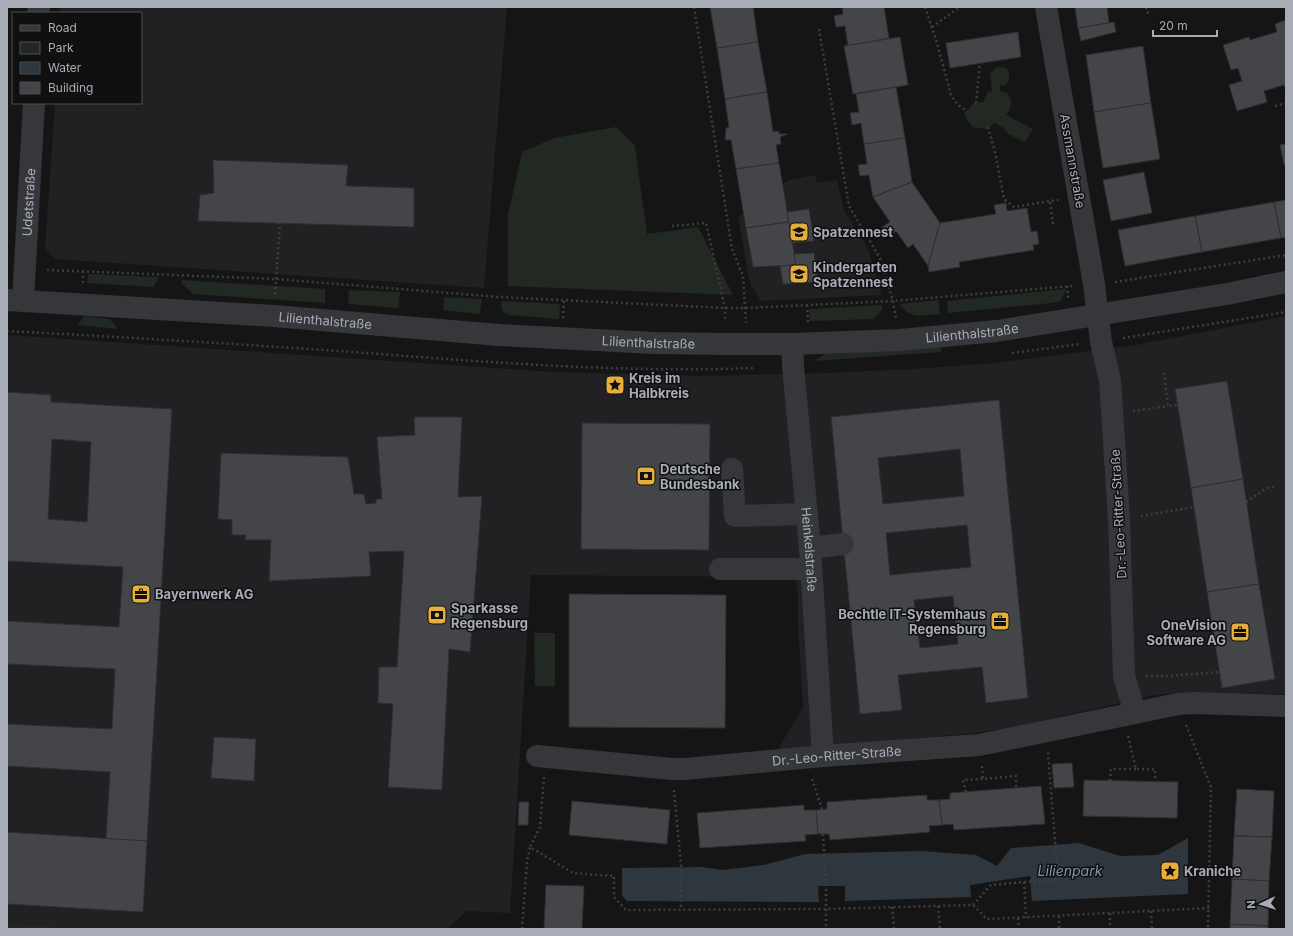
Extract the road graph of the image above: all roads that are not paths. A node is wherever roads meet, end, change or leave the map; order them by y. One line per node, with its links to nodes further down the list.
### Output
1 (1046, 7): 5 (street, Assmannstraße)
2 (34, 104): 4 (street, Udetstraße)
3 (1286, 282): 5 (street, Lilienthalstraße)
4 (15, 301): 6 (street, Lilienthalstraße)
5 (1098, 315): 6 (street, Lilienthalstraße); 13 (street, Dr.-Leo-Ritter-Straße)
6 (792, 344): 8 (street, Heinkelstraße)
7 (732, 469): 8 (street)
8 (807, 514): 10 (street, Heinkelstraße)
9 (843, 544): 10 (street)
10 (810, 559): 11 (street); 15 (street, Heinkelstraße)
11 (720, 569)
12 (1278, 706): 13 (street, Dr.-Leo-Ritter-Straße)
13 (1129, 715): 15 (street, Dr.-Leo-Ritter-Straße)
14 (542, 757): 15 (street, Dr.-Leo-Ritter-Straße)
15 (816, 757)

